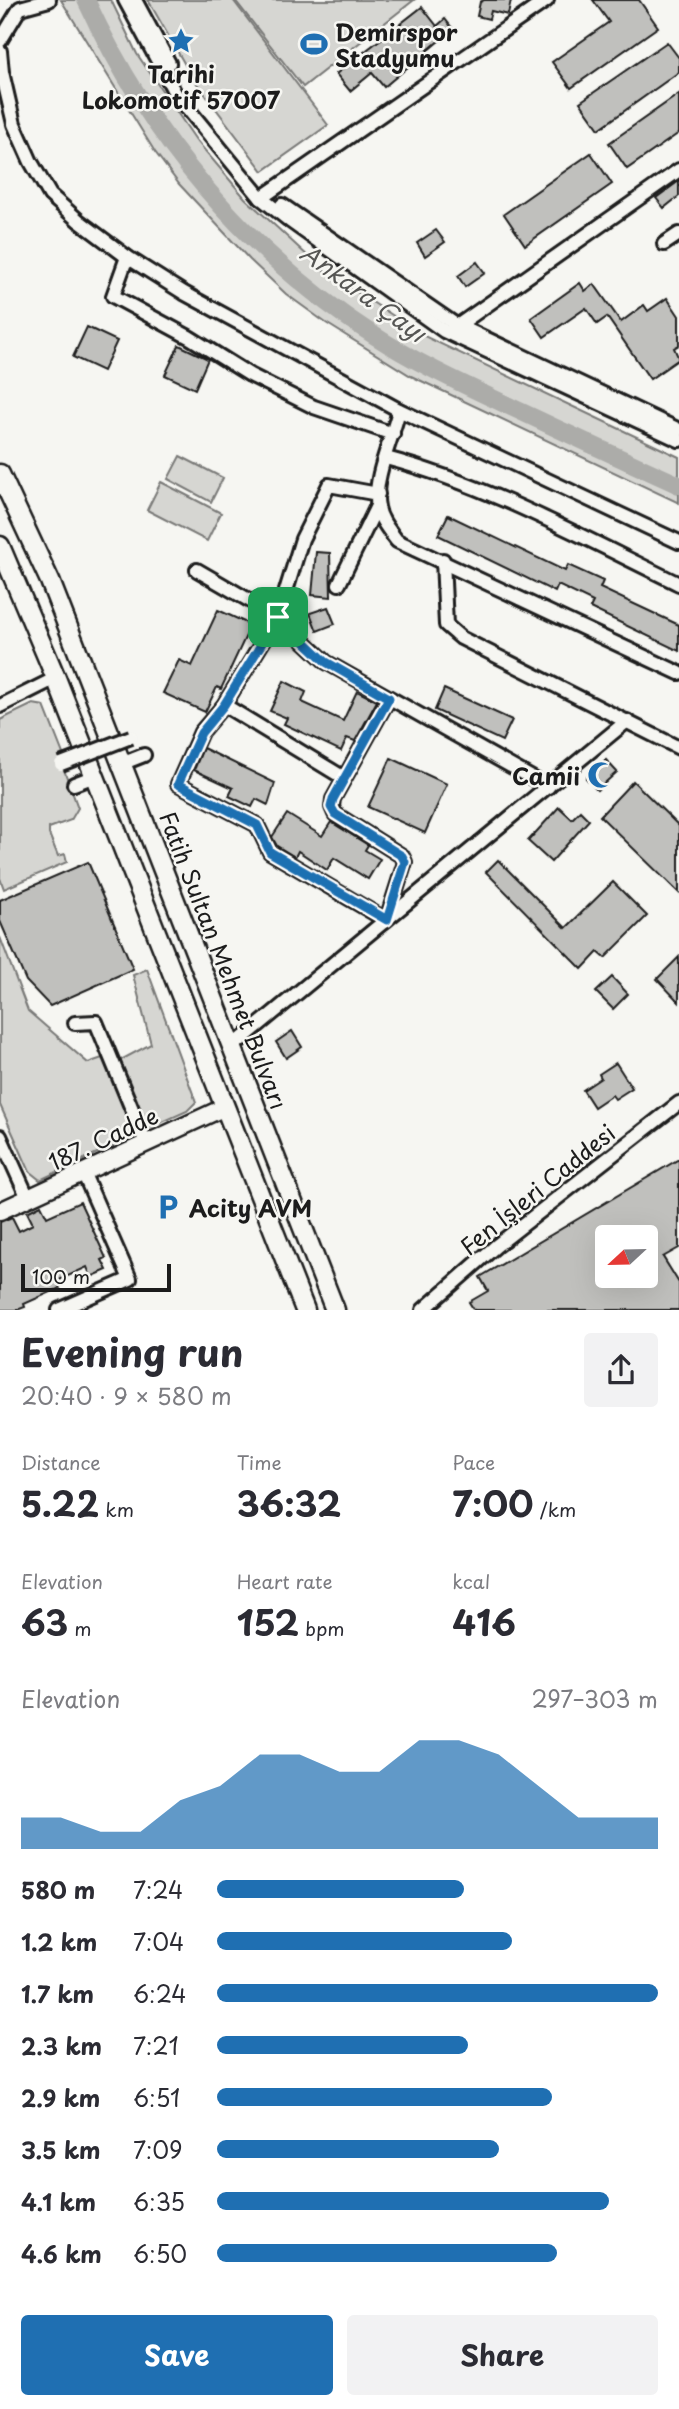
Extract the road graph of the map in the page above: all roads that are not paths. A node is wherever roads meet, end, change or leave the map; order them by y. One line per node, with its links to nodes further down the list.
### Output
1 (49, 0): 5 (street)
2 (125, 0): 8 (street)
3 (135, 0): 8 (street)
4 (547, 0): 8 (street)
5 (0, 41)
6 (0, 51): 11 (street)
7 (679, 170): 12 (street)
8 (264, 196): 12 (street)
9 (679, 234): 10 (street)
10 (664, 244)
11 (127, 257): 13 (street); 15 (street)
12 (453, 329): 14 (street); 16 (street)
13 (399, 410): 15 (street); 20 (street)
14 (679, 430)
15 (393, 434): 17 (street)
16 (679, 440)
17 (386, 458): 19 (street); 25 (street)
18 (0, 474): 37 (highway, Fatih Sultan Mehmet Bulvarı)
19 (377, 500): 22 (street); 24 (street); 26 (street)
20 (679, 542)
21 (0, 546): 28 (highway)
22 (443, 561): 27 (street); 32 (street)
23 (197, 570): 26 (street)
24 (340, 584)
25 (679, 584)
26 (278, 617): 29 (street); 30 (street)
27 (679, 673)
28 (56, 678): 31 (street); 38 (highway)
29 (389, 698): 39 (street); 41 (street)
30 (224, 705): 39 (street); 42 (street)
31 (0, 706)
32 (627, 722): 34 (street); 41 (street)
33 (131, 737): 36 (street, bridge)
34 (679, 748)
35 (144, 755): 37 (street)
36 (61, 764)
37 (121, 764): 44 (highway, Fatih Sultan Mehmet Bulvarı)
38 (95, 776): 40 (street); 46 (highway)
39 (344, 778): 42 (street)
40 (74, 783)
41 (548, 787): 42 (street)
42 (387, 920): 44 (street)
43 (75, 1023): 48 (street)
44 (232, 1047): 54 (highway, Fatih Sultan Mehmet Bulvarı)
45 (679, 1103): 55 (street, Fen İşleri Caddesi)
46 (226, 1107): 48 (main road, 187. Cadde); 53 (highway)
47 (0, 1136): 50 (street)
48 (146, 1143): 49 (main road, 187. Cadde)
49 (83, 1172): 50 (main road, 187. Cadde); 52 (street)
50 (28, 1198): 51 (main road, 187. Cadde)
51 (0, 1211)
52 (59, 1310)
53 (305, 1310)
54 (335, 1310)
55 (423, 1310)

